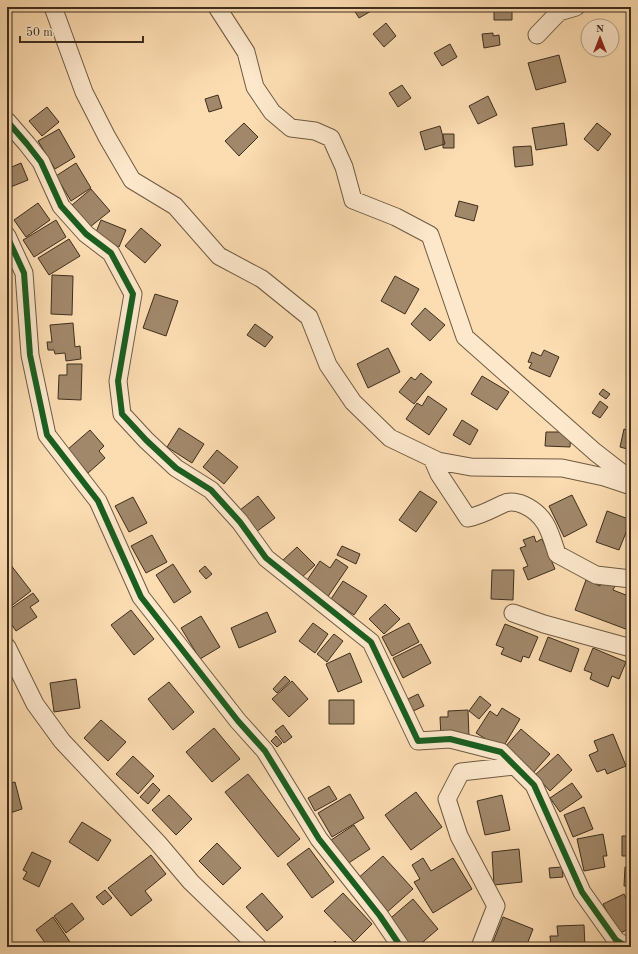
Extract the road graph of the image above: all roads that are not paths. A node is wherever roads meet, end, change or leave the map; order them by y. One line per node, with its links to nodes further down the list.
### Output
1 (53, 7): 7 (street)
2 (218, 7): 8 (street)
3 (576, 7): 4 (street)
4 (537, 35)
5 (7, 121): 14 (street)
6 (7, 236): 16 (street)
7 (432, 458): 9 (street); 10 (street)
8 (631, 480)
9 (631, 486)
10 (631, 579)
11 (513, 613): 13 (street)
12 (7, 647): 15 (street)
13 (631, 648)
14 (515, 766): 17 (street); 18 (street)
15 (258, 947)
16 (401, 947)
17 (480, 947)
18 (627, 947)

